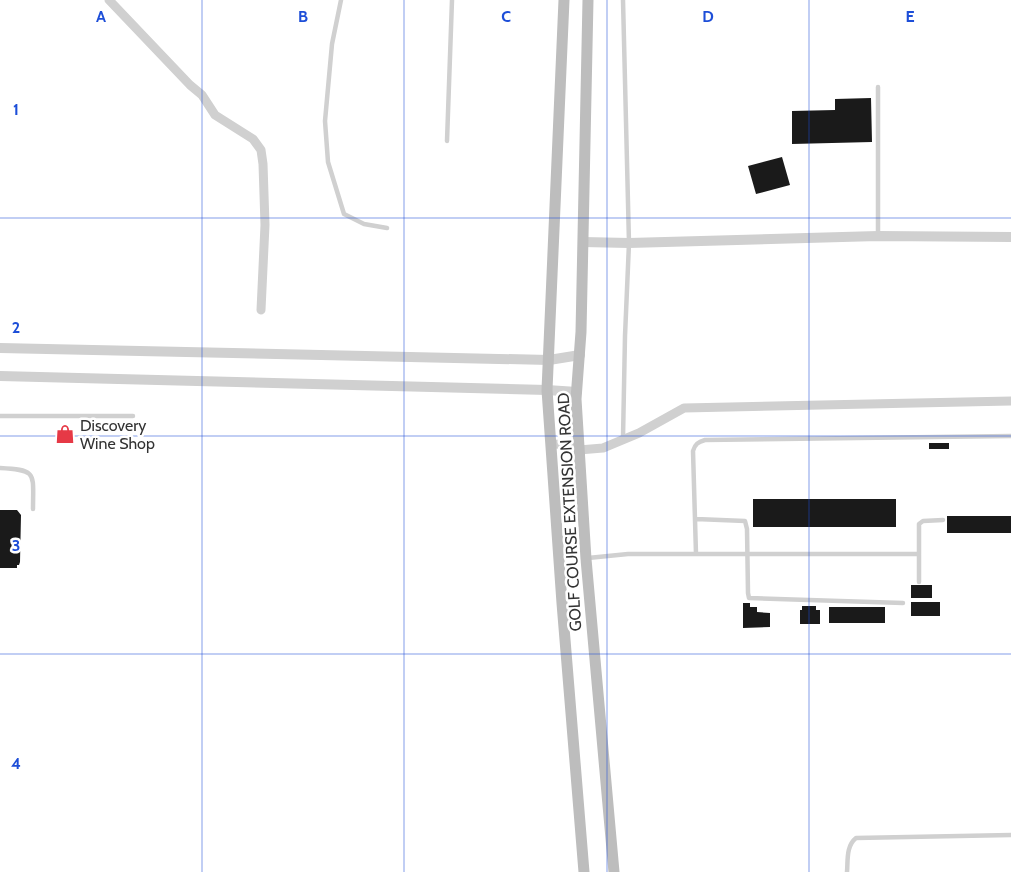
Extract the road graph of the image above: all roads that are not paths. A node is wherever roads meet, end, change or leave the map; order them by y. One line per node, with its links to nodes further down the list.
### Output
1 (109, 0): 14 (street)
2 (341, 0): 9 (lane)
3 (452, 0): 8 (lane)
4 (564, 0): 17 (main road)
5 (588, 0): 12 (main road, GOLF COURSE EXTENSION ROAD)
6 (623, 0): 13 (lane)
7 (878, 86): 10 (lane)
8 (447, 141)
9 (386, 228)
10 (878, 236): 11 (street); 13 (street)
11 (1011, 237)
12 (583, 242): 13 (street); 16 (main road, GOLF COURSE EXTENSION ROAD)
13 (629, 243): 25 (lane)
14 (261, 310)
15 (0, 348): 17 (street)
16 (580, 355): 17 (street); 20 (main road, GOLF COURSE EXTENSION ROAD)
17 (549, 360): 19 (main road)
18 (0, 376): 19 (street)
19 (547, 390): 20 (street); 26 (main road)
20 (577, 392): 27 (main road, GOLF COURSE EXTENSION ROAD)
21 (1011, 401): 25 (street)
22 (0, 416): 23 (lane)
23 (133, 416)
24 (1011, 436): 30 (lane)
25 (623, 439): 27 (street)
26 (550, 444): 27 (street); 39 (main road)
27 (579, 448): 35 (main road, GOLF COURSE EXTENSION ROAD)
28 (0, 468): 29 (lane)
29 (33, 508)
30 (696, 519): 32 (lane); 33 (lane)
31 (943, 520): 34 (lane)
32 (696, 554): 33 (lane); 35 (lane)
33 (747, 554): 34 (lane); 37 (lane)
34 (919, 554): 36 (lane)
35 (586, 559): 40 (main road, GOLF COURSE EXTENSION ROAD)
36 (919, 582)
37 (903, 603)
38 (1011, 836): 41 (lane)
39 (584, 872)
40 (614, 872)
41 (847, 872)

